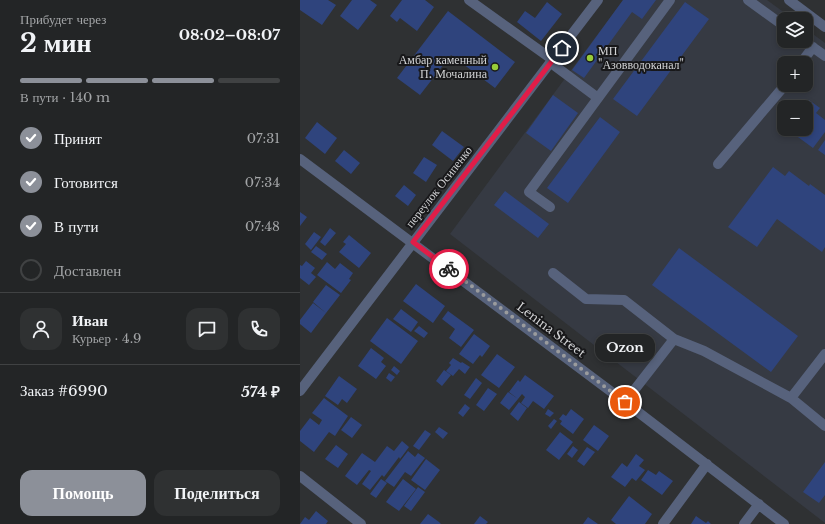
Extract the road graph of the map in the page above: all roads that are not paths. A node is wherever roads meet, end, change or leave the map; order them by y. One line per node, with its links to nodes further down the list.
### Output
1 (469, 0): 10 (street)
2 (598, 0): 10 (street, переулок Осипенко)
3 (670, 0): 12 (street)
4 (748, 0): 6 (street)
5 (789, 0): 7 (street)
6 (777, 21)
7 (825, 27)
8 (813, 47): 9 (street)
9 (825, 56)
10 (552, 61): 12 (street); 16 (street, переулок Осипенко)
11 (779, 92): 14 (street)
12 (598, 98): 15 (street)
13 (300, 159): 16 (street, Lenina Street)
14 (718, 164)
15 (550, 207)
16 (413, 242): 20 (street, переулок Осипенко); 22 (street, Lenina Street)
17 (553, 273): 18 (street)
18 (674, 339): 21 (street); 22 (street)
19 (825, 354): 21 (street)
20 (300, 391)
21 (791, 398): 23 (street)
22 (625, 402): 24 (street, Lenina Street)
23 (825, 426)
24 (707, 464): 26 (street, Lenina Street); 28 (street)
25 (300, 476): 27 (street)
26 (759, 504): 29 (street); 30 (street, Lenina Street)
27 (361, 524)
28 (663, 524)
29 (744, 524)
30 (784, 524)

